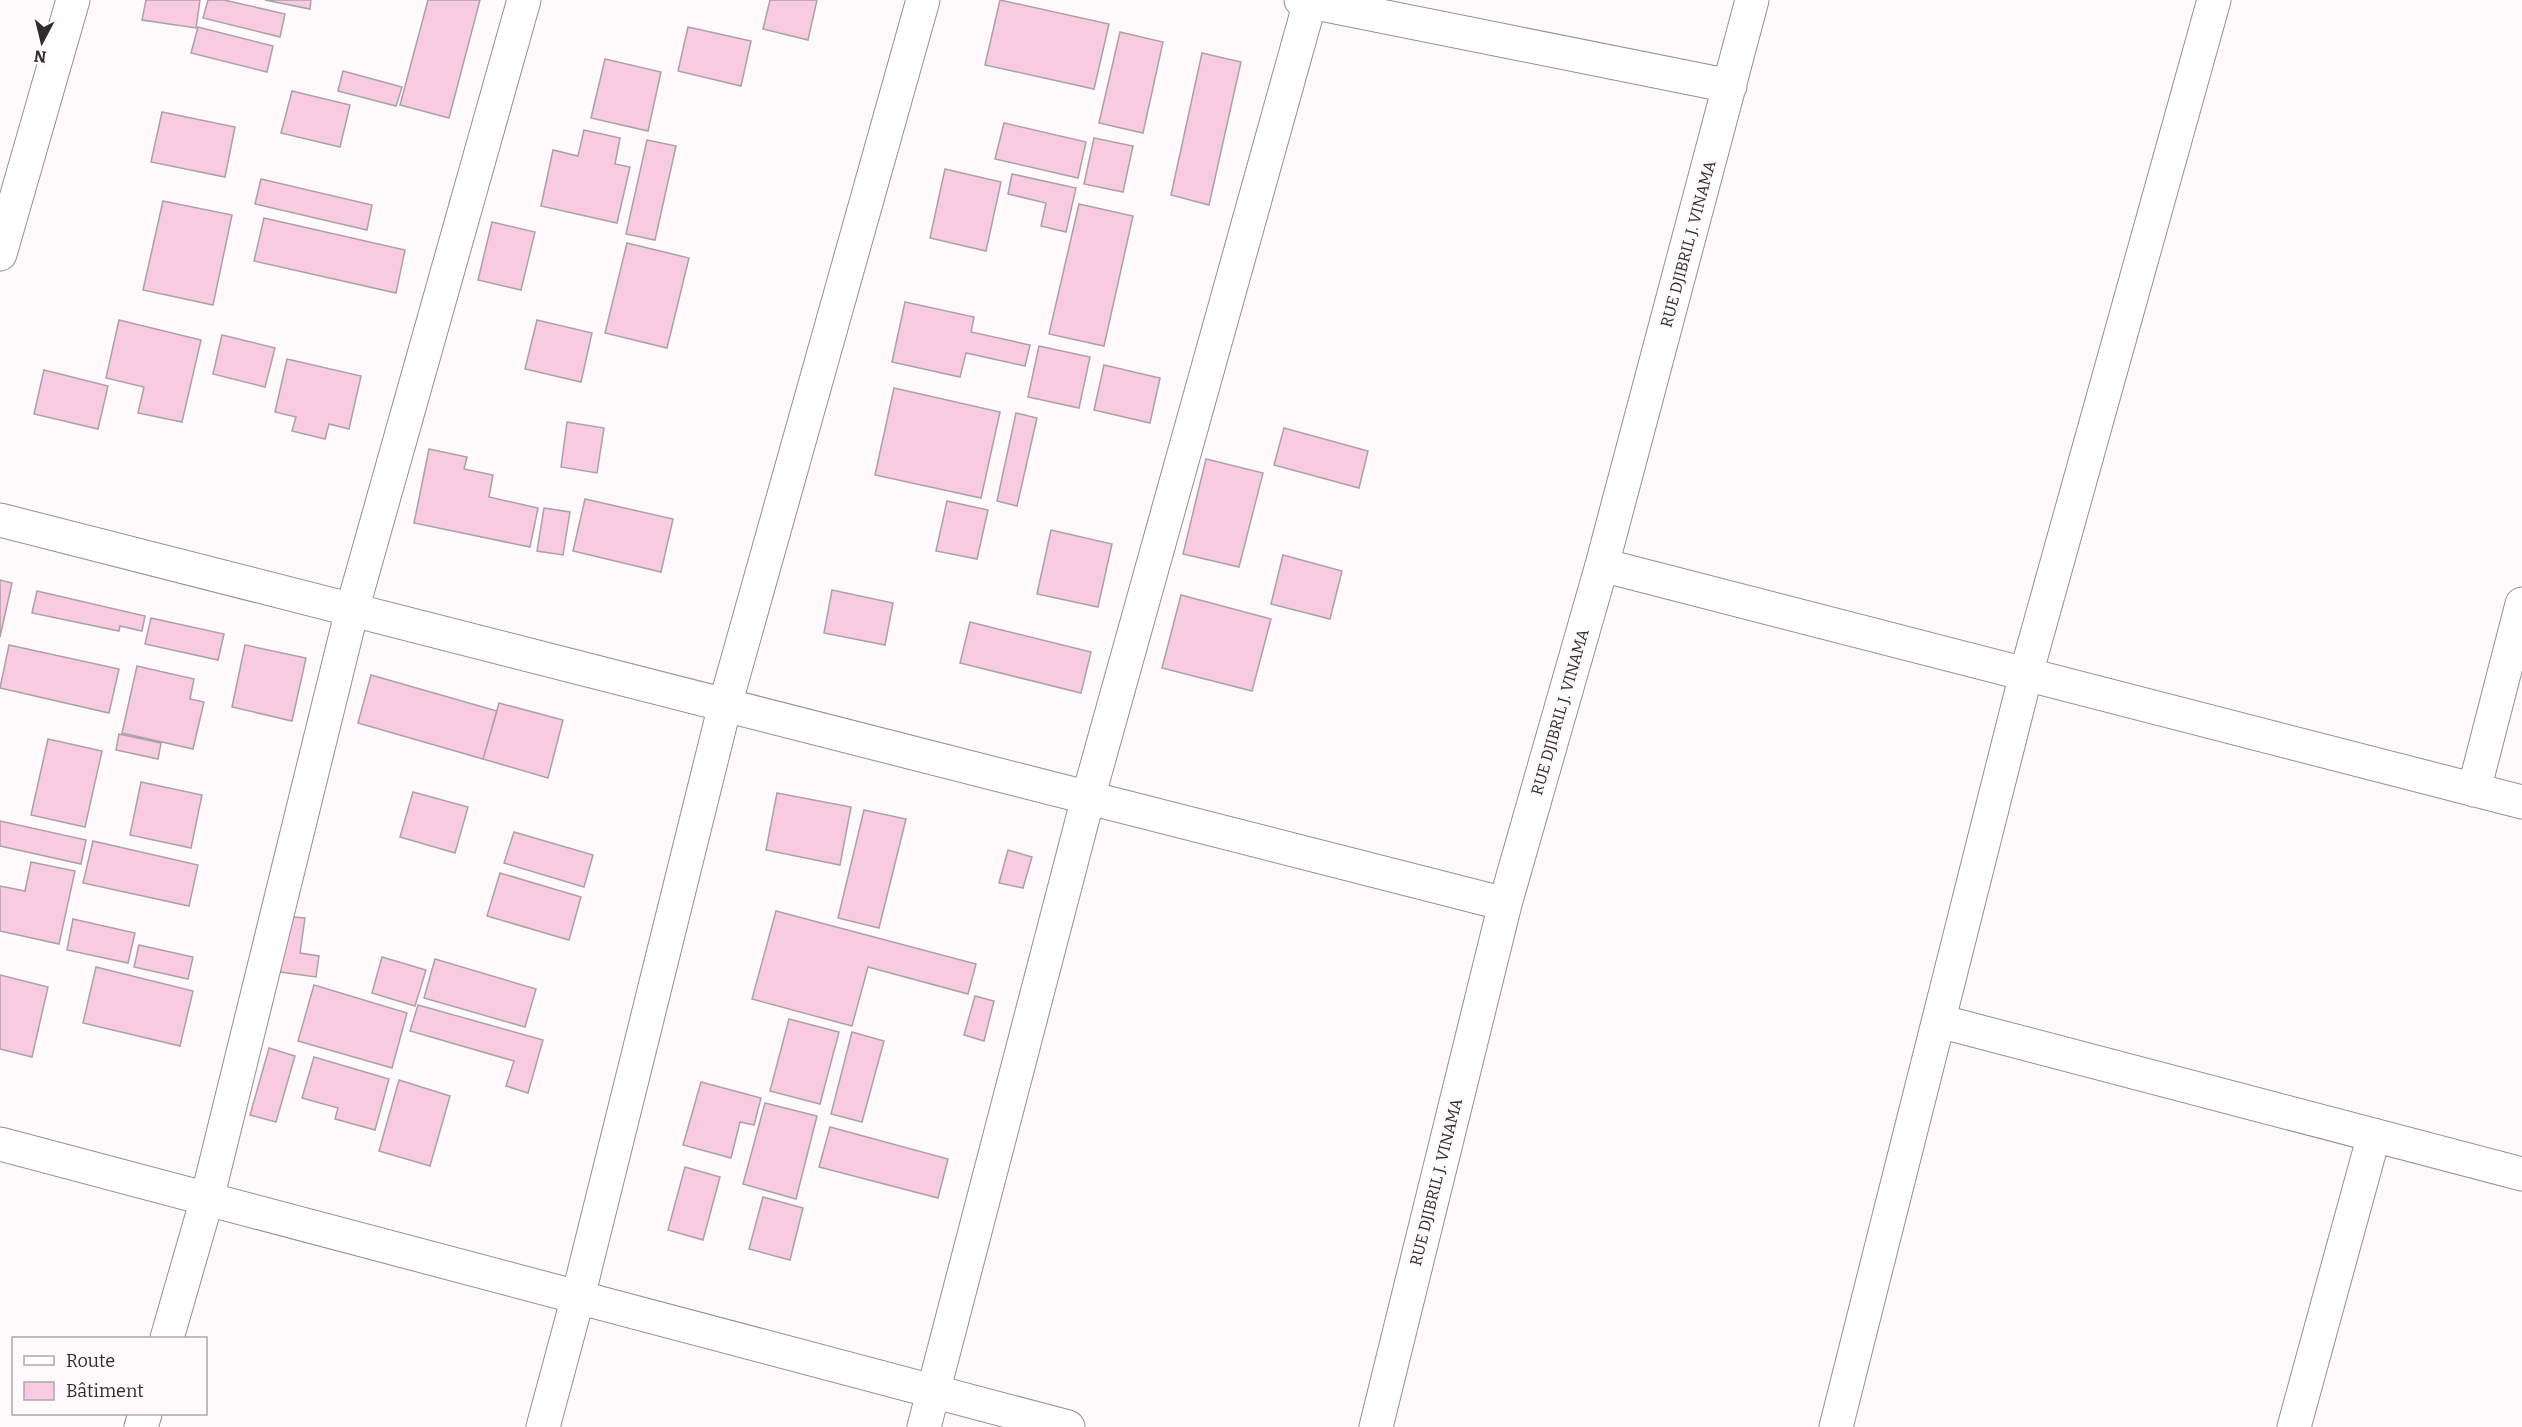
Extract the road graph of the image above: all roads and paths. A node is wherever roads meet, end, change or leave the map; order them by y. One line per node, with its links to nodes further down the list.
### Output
1 (73, 0): 8 (street)
2 (524, 0): 12 (street)
3 (923, 0): 14 (street)
4 (1752, 0): 7 (street, RUE DJIBRIL J. VINAMA)
5 (2214, 0): 13 (street)
6 (1305, 1): 7 (street); 16 (street)
7 (1730, 86): 10 (street, RUE DJIBRIL J. VINAMA)
8 (0, 254)
9 (0, 520): 12 (street)
10 (1602, 565): 13 (street); 18 (street, RUE DJIBRIL J. VINAMA)
11 (2522, 604): 15 (street)
12 (352, 610): 14 (street); 23 (street)
13 (2026, 674): 15 (street); 19 (street)
14 (725, 705): 16 (street); 24 (street)
15 (2474, 790): 17 (street)
16 (1088, 798): 18 (street); 26 (street)
17 (2522, 802)
18 (1505, 904): 30 (street, RUE DJIBRIL J. VINAMA)
19 (1939, 1021): 20 (street); 31 (street)
20 (2374, 1135): 22 (street); 32 (street)
21 (0, 1144): 23 (street)
22 (2522, 1174)
23 (207, 1199): 24 (street); 25 (street)
24 (578, 1297): 26 (street); 27 (street)
25 (167, 1337)
26 (933, 1391): 28 (street); 29 (street)
27 (543, 1427)
28 (924, 1427)
29 (1068, 1427)
30 (1376, 1427)
31 (1836, 1427)
32 (2294, 1427)

